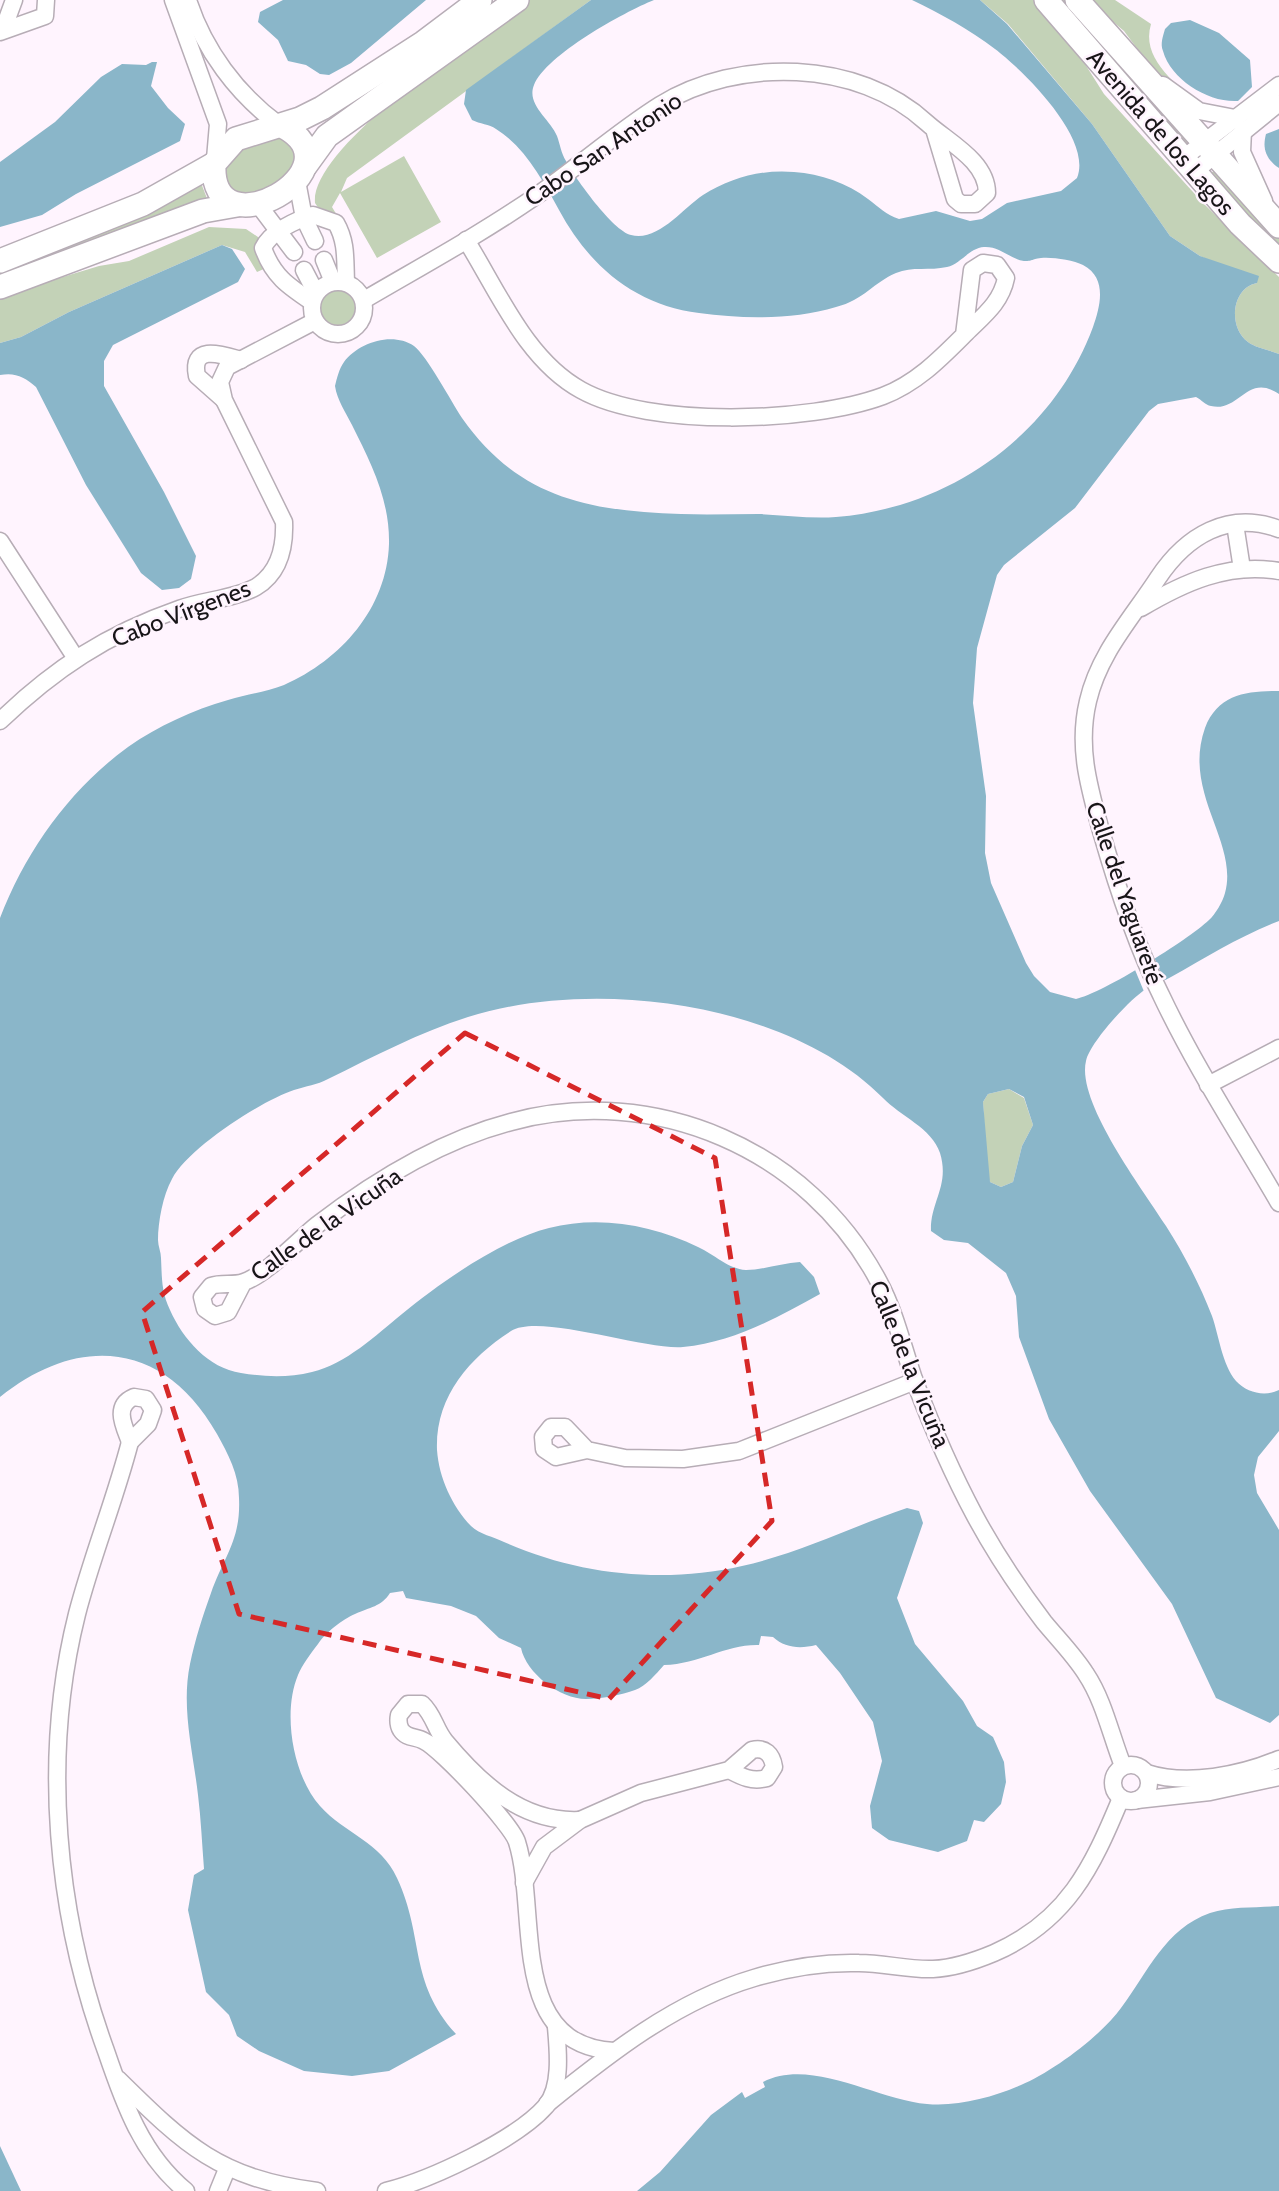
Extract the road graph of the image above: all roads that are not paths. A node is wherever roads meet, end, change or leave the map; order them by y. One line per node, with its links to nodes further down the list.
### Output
1 (14, 0): 9 (street)
2 (46, 0): 9 (street)
3 (173, 0): 17 (street)
4 (188, 0): 14 (street)
5 (480, 0): 14 (street)
6 (517, 0): 19 (street)
7 (1046, 0): 18 (street, Avenida de los Lagos)
8 (1077, 0): 10 (street, Avenida de los Lagos)
9 (2, 31)
10 (1141, 69): 13 (street); 16 (street, Avenida de los Lagos)
11 (1279, 85): 13 (street)
12 (1279, 103): 13 (street)
13 (1239, 124): 16 (street); 22 (street)
14 (280, 125): 17 (street); 19 (street)
15 (934, 129): 24 (street, Cabo San Antonio)
16 (1210, 147): 18 (street); 22 (street, Avenida de los Lagos)
17 (215, 161): 20 (street); 28 (street)
18 (1188, 165): 29 (street, Avenida de los Lagos)
19 (302, 173): 20 (street); 21 (street)
20 (247, 204): 23 (street); 32 (street)
21 (304, 218): 23 (street); 25 (street); 31 (street)
22 (1276, 222)
23 (279, 232): 26 (street); 33 (street)
24 (467, 240): 34 (street, Cabo San Antonio); 36 (street)
25 (315, 241)
26 (295, 252)
27 (324, 260): 31 (street)
28 (0, 261)
29 (1279, 261)
30 (304, 270): 33 (street)
31 (339, 282): 33 (street); 34 (street)
32 (0, 287)
33 (314, 298): 35 (street)
34 (364, 300): 35 (street)
35 (316, 321): 37 (street)
36 (964, 335)
37 (241, 360): 38 (street); 38 (street)
38 (224, 400): 45 (street, Cabo Vírgenes)
39 (1235, 524): 40 (street, Calle del Yaguareté); 42 (street); 44 (street, Calle del Yaguareté)
40 (1279, 529)
41 (0, 541): 45 (street)
42 (1242, 569): 43 (street, Calle del Yaguareté); 44 (street, Calle del Yaguareté)
43 (1279, 570)
44 (1139, 610): 48 (street, Calle del Yaguareté)
45 (75, 657): 46 (street, Cabo Vírgenes)
46 (0, 721)
47 (1279, 1048): 48 (street)
48 (1208, 1085): 49 (street, Calle del Yaguareté)
49 (1279, 1203)
50 (243, 1283): 51 (street, Calle de la Vicuña)
51 (915, 1381): 53 (street); 57 (street, Calle de la Vicuña)
52 (130, 1442): 68 (street)
53 (587, 1450)
54 (436, 1728): 55 (street); 55 (street); 62 (street)
55 (424, 1741): 64 (street)
56 (1279, 1759): 59 (street)
57 (1124, 1766): 59 (street); 61 (street)
58 (729, 1770): 63 (street)
59 (1147, 1773): 61 (street)
60 (1279, 1777): 61 (street)
61 (1129, 1799): 67 (street)
62 (527, 1813): 63 (street); 64 (street)
63 (580, 1820): 65 (street)
64 (513, 1832): 65 (street)
65 (523, 1886): 66 (street)
66 (556, 2027): 67 (street); 69 (street)
67 (614, 2050): 69 (street)
68 (114, 2074): 70 (street); 71 (street)
69 (547, 2104): 74 (street)
70 (227, 2169): 72 (street); 73 (street)
71 (186, 2191)
72 (218, 2191)
73 (317, 2191)
74 (386, 2191)

